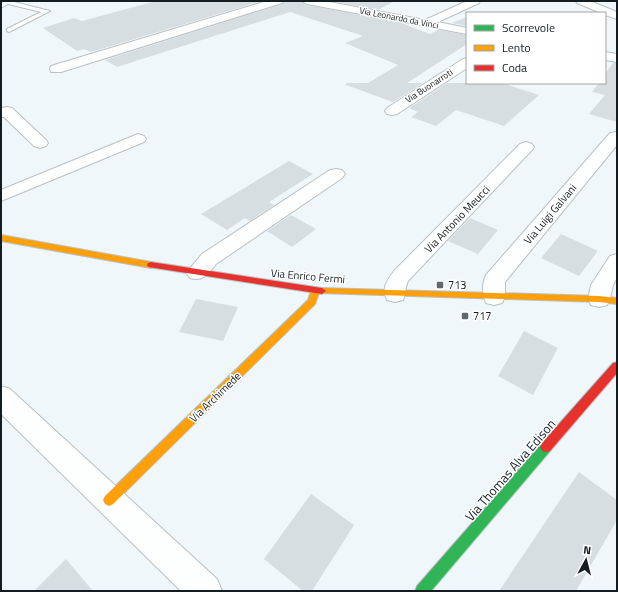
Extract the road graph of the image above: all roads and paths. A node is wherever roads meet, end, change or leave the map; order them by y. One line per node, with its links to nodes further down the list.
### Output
1 (278, 1): 13 (street)
2 (475, 1): 7 (street)
3 (581, 1): 6 (street)
4 (315, 2): 7 (street, Via Leonardo da Vinci)
5 (5, 3): 8 (lane)
6 (617, 16)
7 (427, 23): 9 (street, Via Leonardo da Vinci)
8 (9, 30)
9 (466, 31)
10 (606, 56): 11 (street)
11 (617, 58)
12 (466, 63): 14 (street, Via Buonarroti)
13 (56, 69)
14 (392, 111)
15 (1, 112): 18 (street)
16 (616, 136): 27 (street, Via Luigi Galvani)
17 (138, 139): 21 (street)
18 (40, 143)
19 (526, 147): 26 (street, Via Antonio Meucci)
20 (336, 174): 24 (street)
21 (1, 196)
22 (1, 238): 24 (street, Via Enrico Fermi)
23 (617, 260): 28 (street)
24 (197, 274): 25 (street, Via Enrico Fermi)
25 (315, 291): 26 (street, Via Enrico Fermi); 31 (street, Via Archimede)
26 (395, 294): 27 (street, Via Enrico Fermi)
27 (494, 297): 28 (street, Via Enrico Fermi)
28 (608, 300)
29 (617, 366): 33 (street, Via Thomas Alva Edison)
30 (1, 397): 31 (street)
31 (109, 500): 32 (street)
32 (205, 591)
33 (422, 591)

